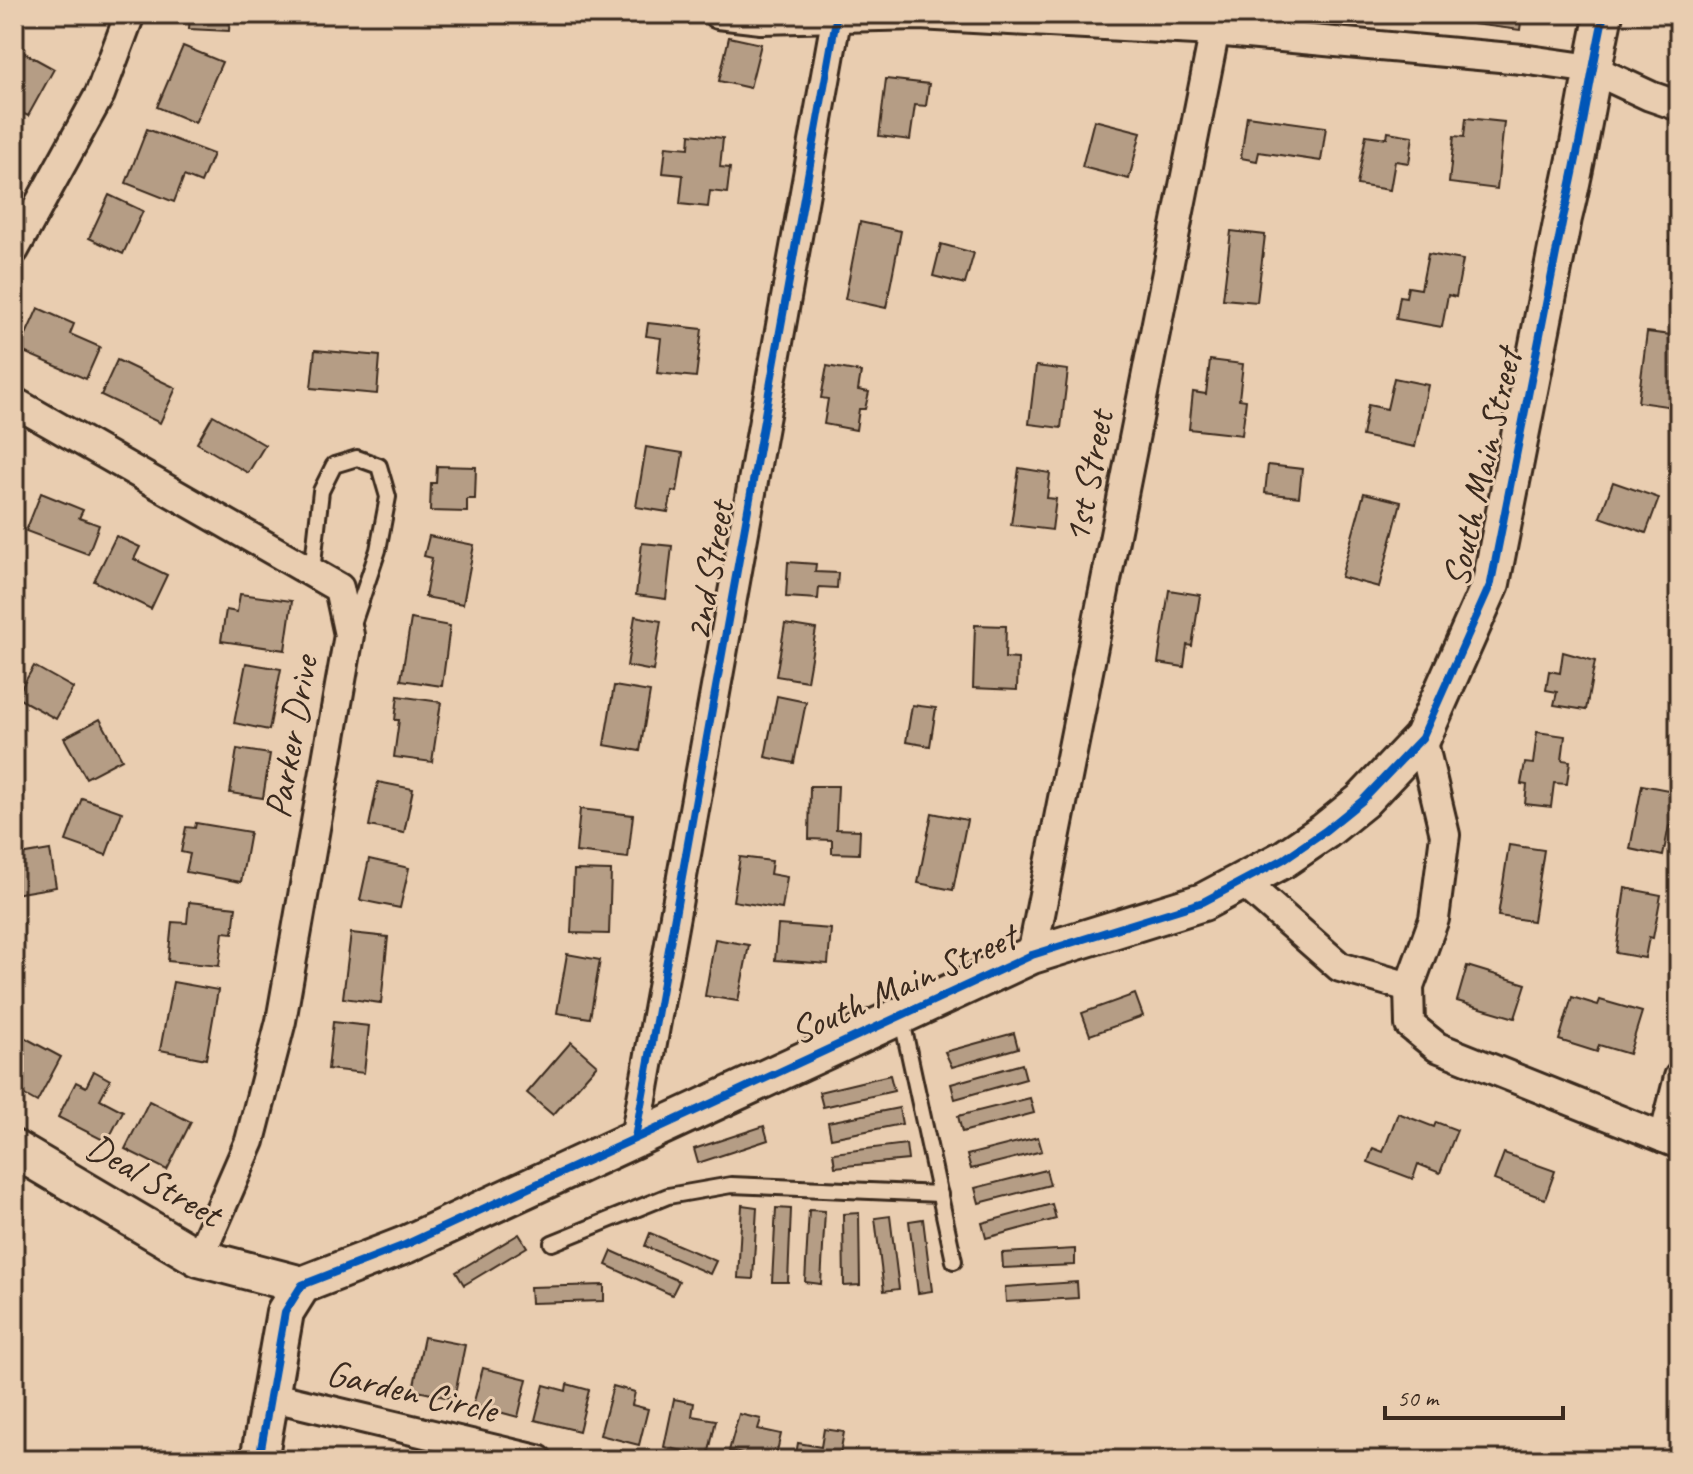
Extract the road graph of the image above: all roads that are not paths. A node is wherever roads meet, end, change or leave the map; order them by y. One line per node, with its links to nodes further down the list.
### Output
1 (130, 14): 8 (street)
2 (718, 14): 4 (street)
3 (1604, 14): 6 (street, South Main Street)
4 (837, 16): 5 (street); 18 (street, 2nd Street)
5 (1216, 22): 6 (street); 14 (street, 1st Street)
6 (1592, 69): 7 (street); 12 (street, South Main Street)
7 (1679, 106)
8 (14, 250)
9 (14, 402): 10 (street, Parker Drive)
10 (312, 572): 11 (street, Parker Drive); 11 (lane)
11 (349, 635): 23 (street, Parker Drive)
12 (1422, 738): 13 (street, South Main Street); 15 (street)
13 (1242, 881): 14 (street, South Main Street); 15 (street)
14 (1032, 955): 16 (street, South Main Street)
15 (1409, 987): 19 (street)
16 (901, 1015): 18 (street, South Main Street); 21 (lane)
17 (1679, 1077): 19 (street)
18 (635, 1138): 25 (street, South Main Street)
19 (1672, 1141)
20 (14, 1149): 23 (street, Deal Street)
21 (940, 1194): 22 (lane); 24 (lane)
22 (552, 1243)
23 (199, 1258): 25 (street, Deal Street)
24 (954, 1261)
25 (302, 1285): 26 (street)
26 (269, 1396): 27 (street); 28 (street, Garden Circle)
27 (259, 1460)
28 (538, 1460)

